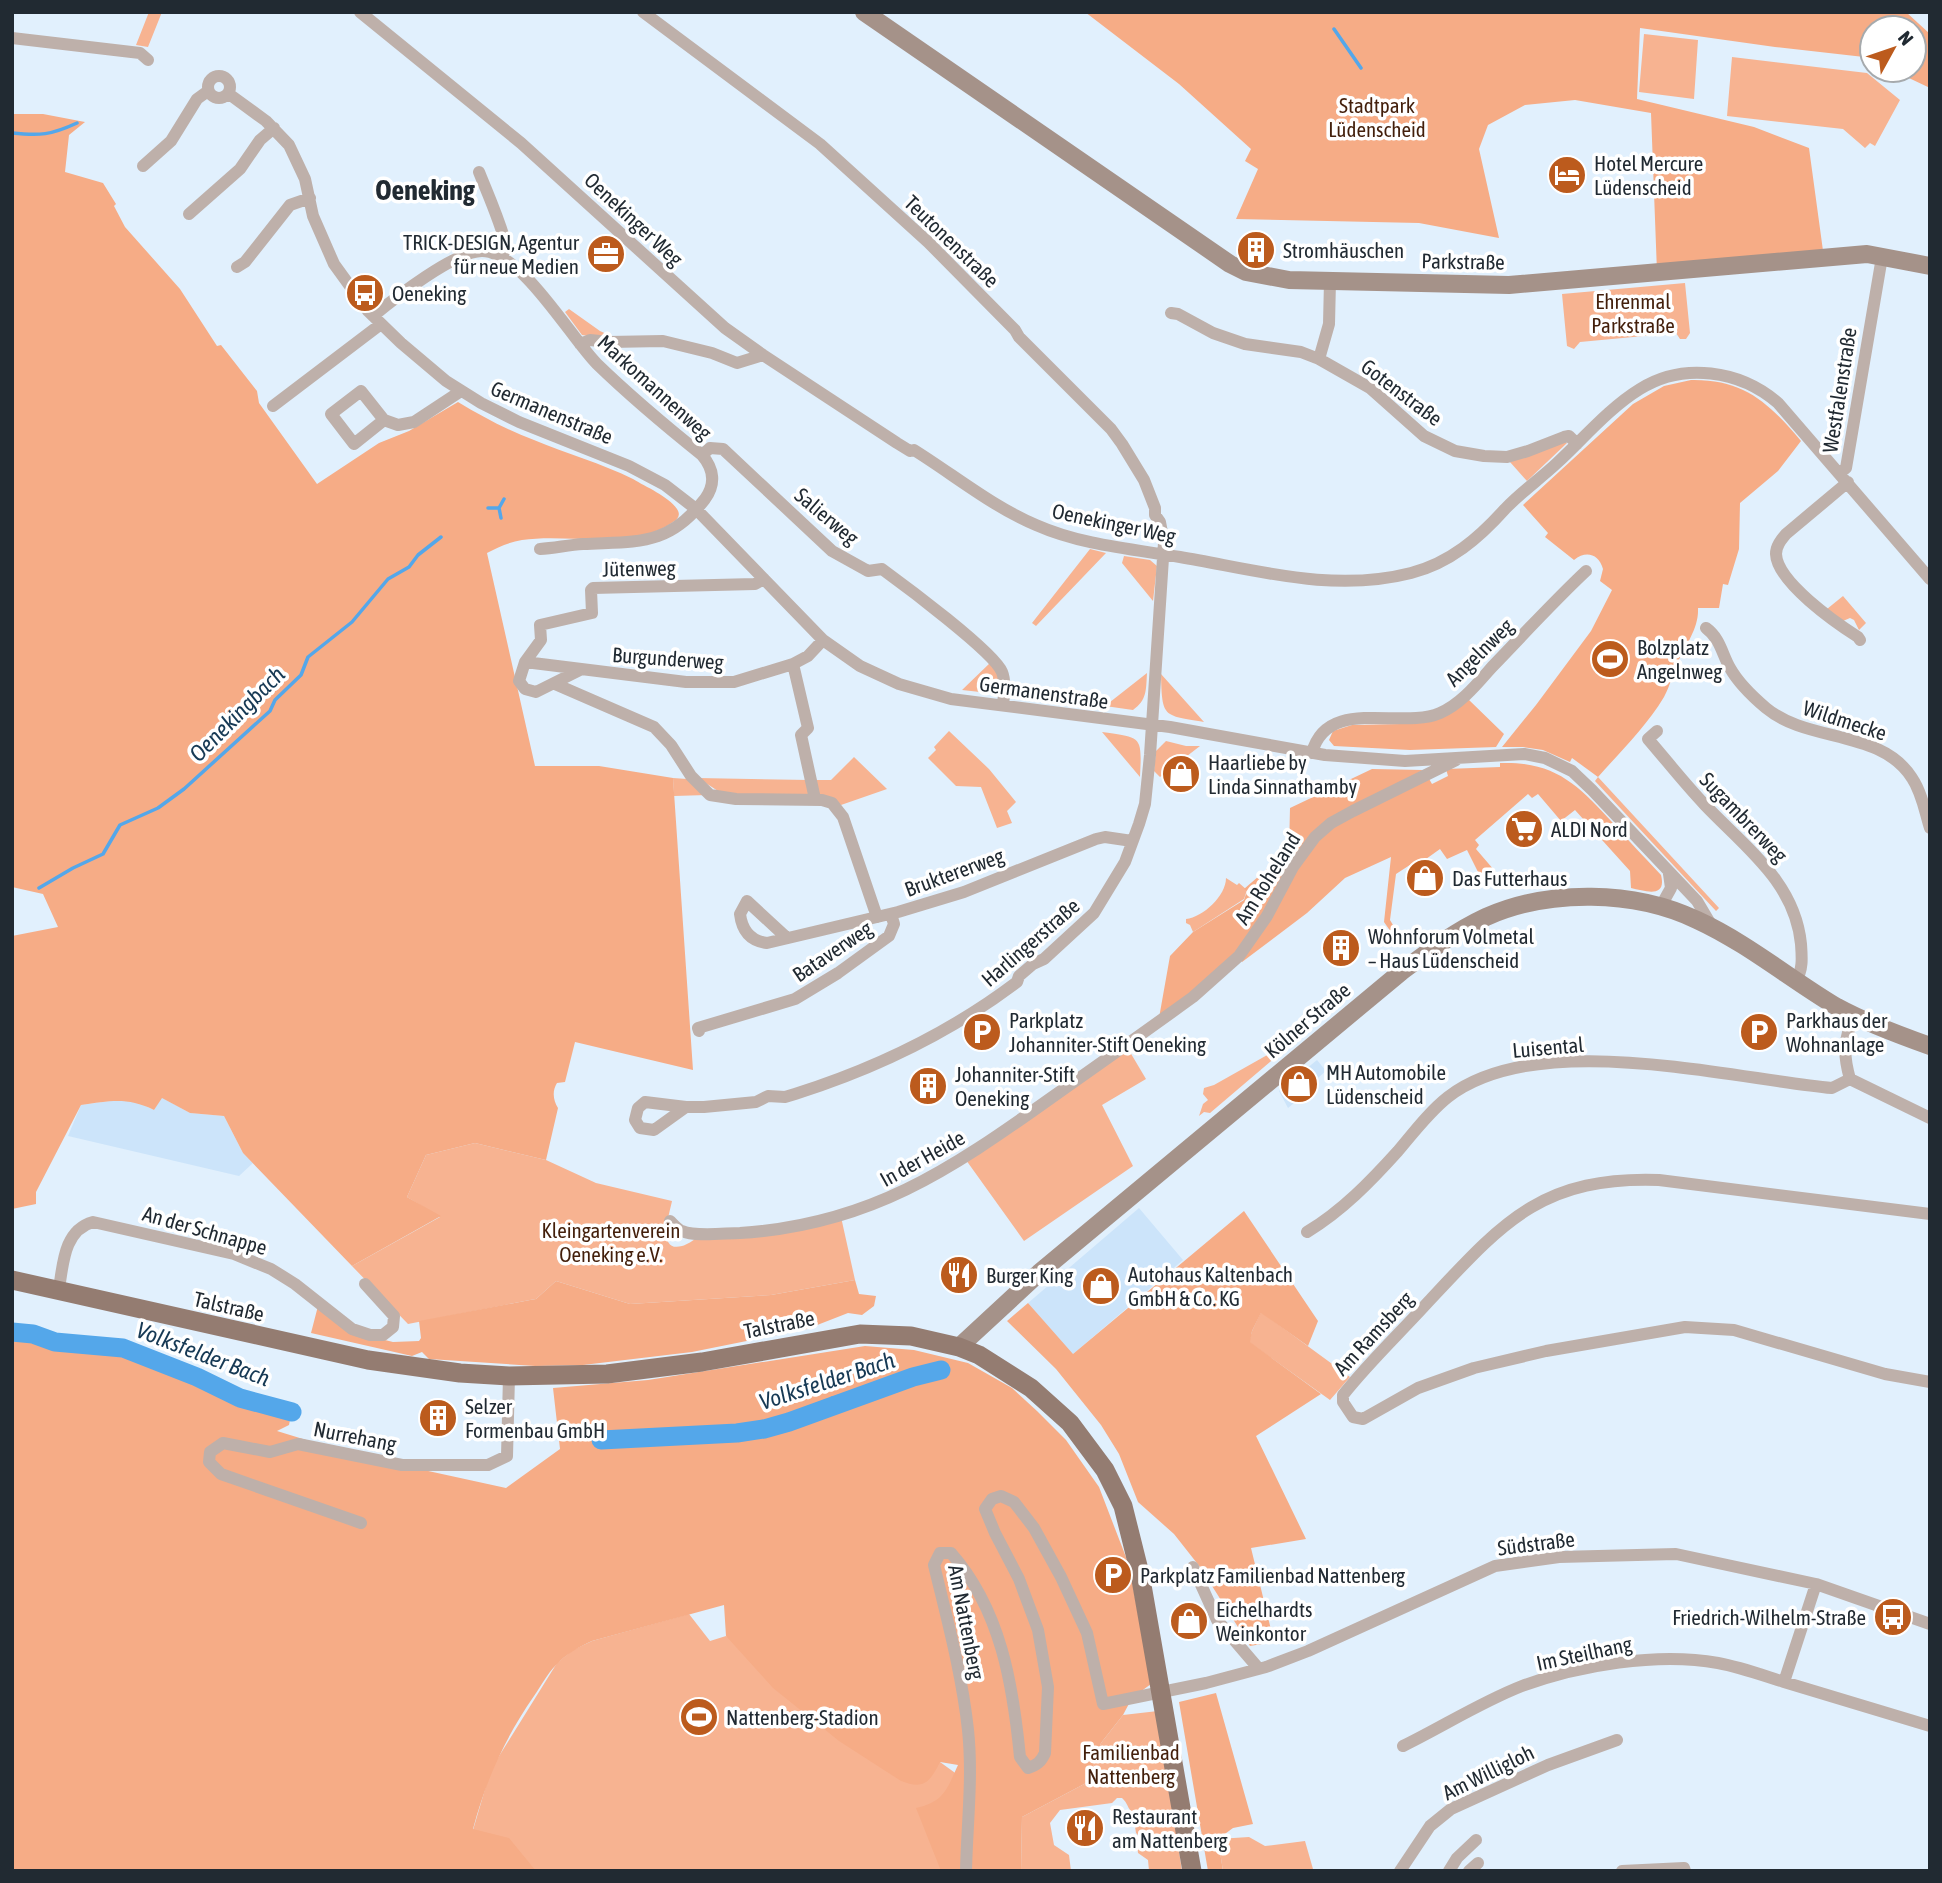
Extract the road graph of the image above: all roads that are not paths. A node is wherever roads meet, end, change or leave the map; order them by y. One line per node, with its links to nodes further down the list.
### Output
1 (360, 12): 21 (street, Oenekinger Weg)
2 (643, 12): 31 (street, Teutonenstraße)
3 (864, 12): 17 (main road, Parkstraße)
4 (12, 38): 5 (street)
5 (148, 60)
6 (208, 91): 7 (street, Germanenstraße); 7 (street, Germanenstraße); 9 (street)
7 (229, 94): 8 (street, Germanenstraße)
8 (274, 128): 11 (street, Germanenstraße); 12 (street)
9 (143, 166)
10 (479, 172): 13 (street)
11 (310, 198): 16 (street); 19 (street, Germanenstraße)
12 (189, 214)
13 (501, 257): 19 (street); 20 (street, Markomannenweg)
14 (1882, 257): 15 (main road, Parkstraße); 17 (main road, Parkstraße); 28 (street, Westfalenstraße)
15 (1930, 266)
16 (237, 267)
17 (1330, 281): 22 (street)
18 (1171, 313): 22 (street)
19 (377, 320): 23 (street, Germanenstraße); 24 (street)
20 (580, 344): 21 (street); 27 (street, Markomannenweg)
21 (763, 355): 31 (street, Oenekinger Weg)
22 (1319, 359): 26 (street, Gotenstraße)
23 (461, 391): 25 (street, Germanenstraße); 29 (street, Germanenstraße)
24 (273, 406)
25 (384, 420)
26 (1577, 444): 28 (street, Oenekinger Weg); 31 (street, Oenekinger Weg)
27 (702, 455): 29 (street, Markomannenweg); 42 (street, Salierweg)
28 (1844, 477): 34 (street, Westfalenstraße); 37 (street)
29 (696, 509): 30 (street, Markomannenweg); 33 (street, Germanenstraße)
30 (540, 550)
31 (1163, 554): 43 (street, Harlingerstraße)
32 (1586, 571): 45 (street, Angelnweg)
33 (764, 579): 36 (street, Germanenstraße); 38 (street, Jütenweg)
34 (1930, 579)
35 (1706, 628): 48 (street, Wildmecke)
36 (823, 640): 39 (street, Burgunderweg); 42 (street, Germanenstraße)
37 (1860, 640)
38 (525, 663): 40 (street, Burgunderweg); 41 (street)
39 (793, 664): 40 (street, Burgunderweg); 47 (street)
40 (580, 670): 41 (street)
41 (555, 684): 47 (street)
42 (1003, 705): 43 (street, Germanenstraße)
43 (1152, 725): 45 (street, Germanenstraße); 49 (street, Harlingerstraße)
44 (1657, 731): 58 (street, Sugambrerweg)
45 (1312, 753): 46 (street, Germanenstraße)
46 (1459, 758): 50 (street, Germanenstraße); 60 (street, Am Roheland)
47 (815, 799): 55 (street)
48 (1930, 828)
49 (1132, 841): 54 (street, Bruktererweg); 64 (street, Harlingerstraße)
50 (1670, 874): 51 (street, Germanenstraße); 52 (street)
51 (1684, 888): 53 (street); 56 (street, Germanenstraße)
52 (1661, 906): 53 (main road, Kölner Straße); 72 (main road, Kölner Straße)
53 (1679, 912): 56 (main road, Kölner Straße)
54 (891, 914): 55 (street, Bruktererweg); 61 (street, Bataverweg)
55 (877, 917): 57 (street, Bruktererweg)
56 (1713, 928): 58 (main road, Kölner Straße)
57 (787, 938)
58 (1796, 981): 59 (main road, Kölner Straße)
59 (1855, 1016): 62 (main road, Kölner Straße); 63 (street)
60 (1160, 1020): 67 (street, In der Heide)
61 (699, 1031)
62 (1930, 1046)
63 (1850, 1079): 65 (street); 68 (street, Luisental)
64 (686, 1107)
65 (1930, 1118)
66 (1930, 1214): 74 (street, Am Ramsberg)
67 (670, 1221)
68 (1307, 1231)
69 (12, 1280): 71 (main road, Talstraße)
70 (365, 1284): 71 (street, An der Schnappe)
71 (59, 1289): 73 (main road, Talstraße)
72 (959, 1347): 73 (main road, Talstraße); 81 (main road, Talstraße)
73 (509, 1376): 75 (street, Nurrehang)
74 (1930, 1382)
75 (361, 1523)
76 (1193, 1567): 79 (street)
77 (1816, 1584): 78 (street, Südstraße); 79 (street, Südstraße); 80 (street)
78 (1930, 1624)
79 (1259, 1669): 81 (street, Südstraße)
80 (1784, 1682): 82 (street); 84 (street, Im Steilhang)
81 (1160, 1692): 86 (street, Am Nattenberg); 87 (main road, Talstraße)
82 (1930, 1726)
83 (1617, 1740): 88 (street, Am Willigloh)
84 (1403, 1746)
85 (1476, 1840): 89 (street)
86 (966, 1871)
87 (1192, 1871)
88 (1400, 1871)
89 (1449, 1871)
90 (1622, 1871): 91 (street)
91 (1685, 1871)

